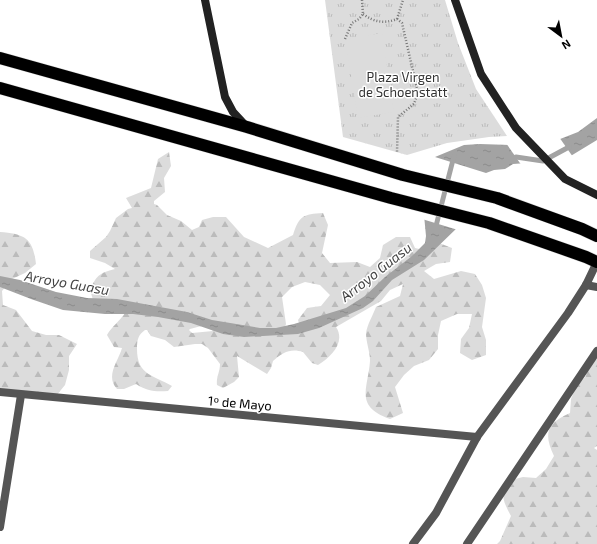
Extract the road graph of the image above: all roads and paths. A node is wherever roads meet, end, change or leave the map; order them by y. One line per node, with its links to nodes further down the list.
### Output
1 (205, 0): 10 (street)
2 (362, 0): 5 (path)
3 (403, 0): 6 (path)
4 (455, 0): 12 (street)
5 (363, 14): 6 (path); 7 (path)
6 (397, 19): 11 (path)
7 (345, 39)
8 (0, 58): 10 (highway)
9 (0, 88): 14 (highway)
10 (247, 127): 13 (highway)
11 (397, 152)
12 (597, 195)
13 (597, 236)
14 (597, 262): 15 (street)
15 (586, 284): 16 (street); 20 (street)
16 (597, 287)
17 (597, 351): 23 (street)
18 (0, 392): 19 (street, 1º de Mayo)
19 (22, 395): 20 (street, 1º de Mayo); 21 (street)
20 (477, 437): 22 (street)
21 (0, 527)
22 (413, 544)
23 (467, 544)

